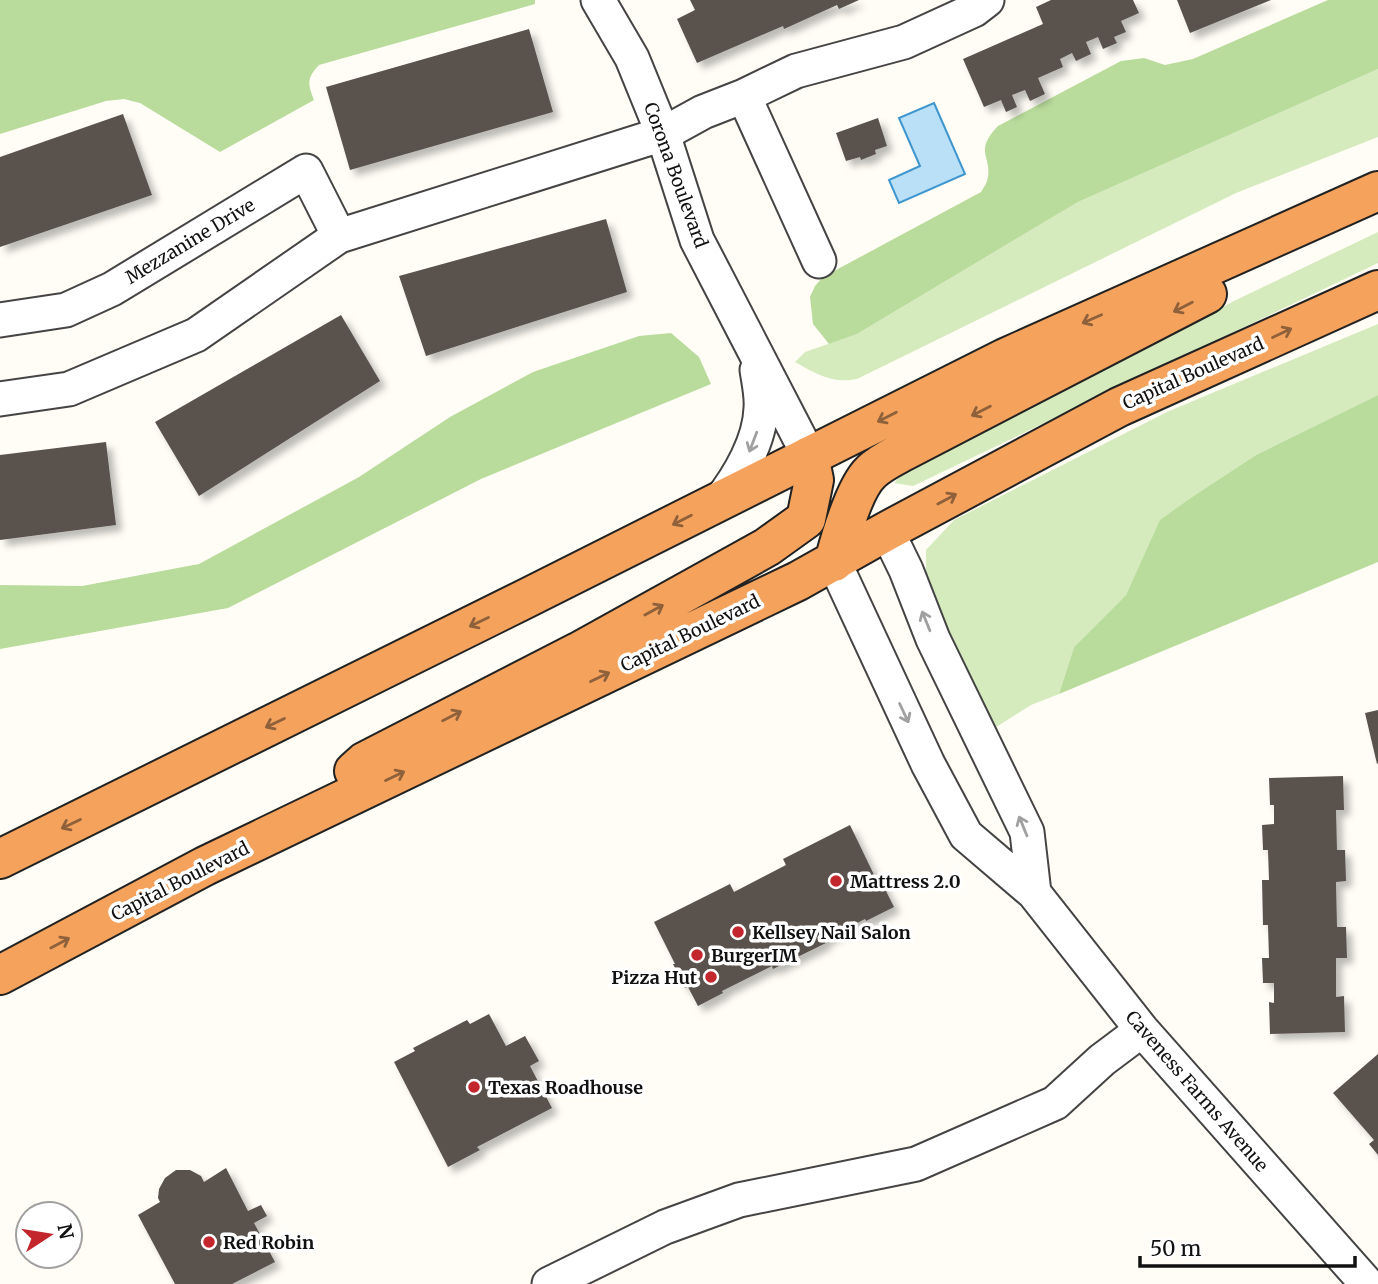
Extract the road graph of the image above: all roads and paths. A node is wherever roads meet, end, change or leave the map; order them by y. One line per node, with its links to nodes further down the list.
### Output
1 (598, 0): 4 (street, Corona Boulevard)
2 (987, 0): 3 (street)
3 (744, 96): 4 (street); 8 (street)
4 (663, 134): 7 (street); 11 (street, Corona Boulevard)
5 (1378, 191): 13 (highway, one-way to 13)
6 (1378, 216): 16 (highway, one-way to 16)
7 (339, 236): 10 (street, Mezzanine Drive); 12 (street)
8 (819, 261)
9 (1378, 290): 15 (highway, Capital Boulevard, one-way to 9)
10 (0, 320)
11 (755, 351): 13 (street, Corona Boulevard); 14 (street, Corona Boulevard, one-way to 14)
12 (0, 399)
13 (809, 456): 14 (highway); 17 (highway, one-way to 13)
14 (719, 502): 18 (highway, one-way to 18)
15 (887, 531): 16 (highway, Capital Boulevard); 19 (street, one-way to 15)
16 (834, 562): 17 (highway, Capital Boulevard, one-way to 16); 19 (street, Caveness Farms Avenue, one-way to 19)
17 (296, 823): 20 (highway, Capital Boulevard, one-way to 17)
18 (0, 859)
19 (1034, 893): 21 (street, Caveness Farms Avenue)
20 (0, 975)
21 (1142, 1030): 22 (street); 23 (street, Caveness Farms Avenue)
22 (549, 1284)
23 (1367, 1284)

